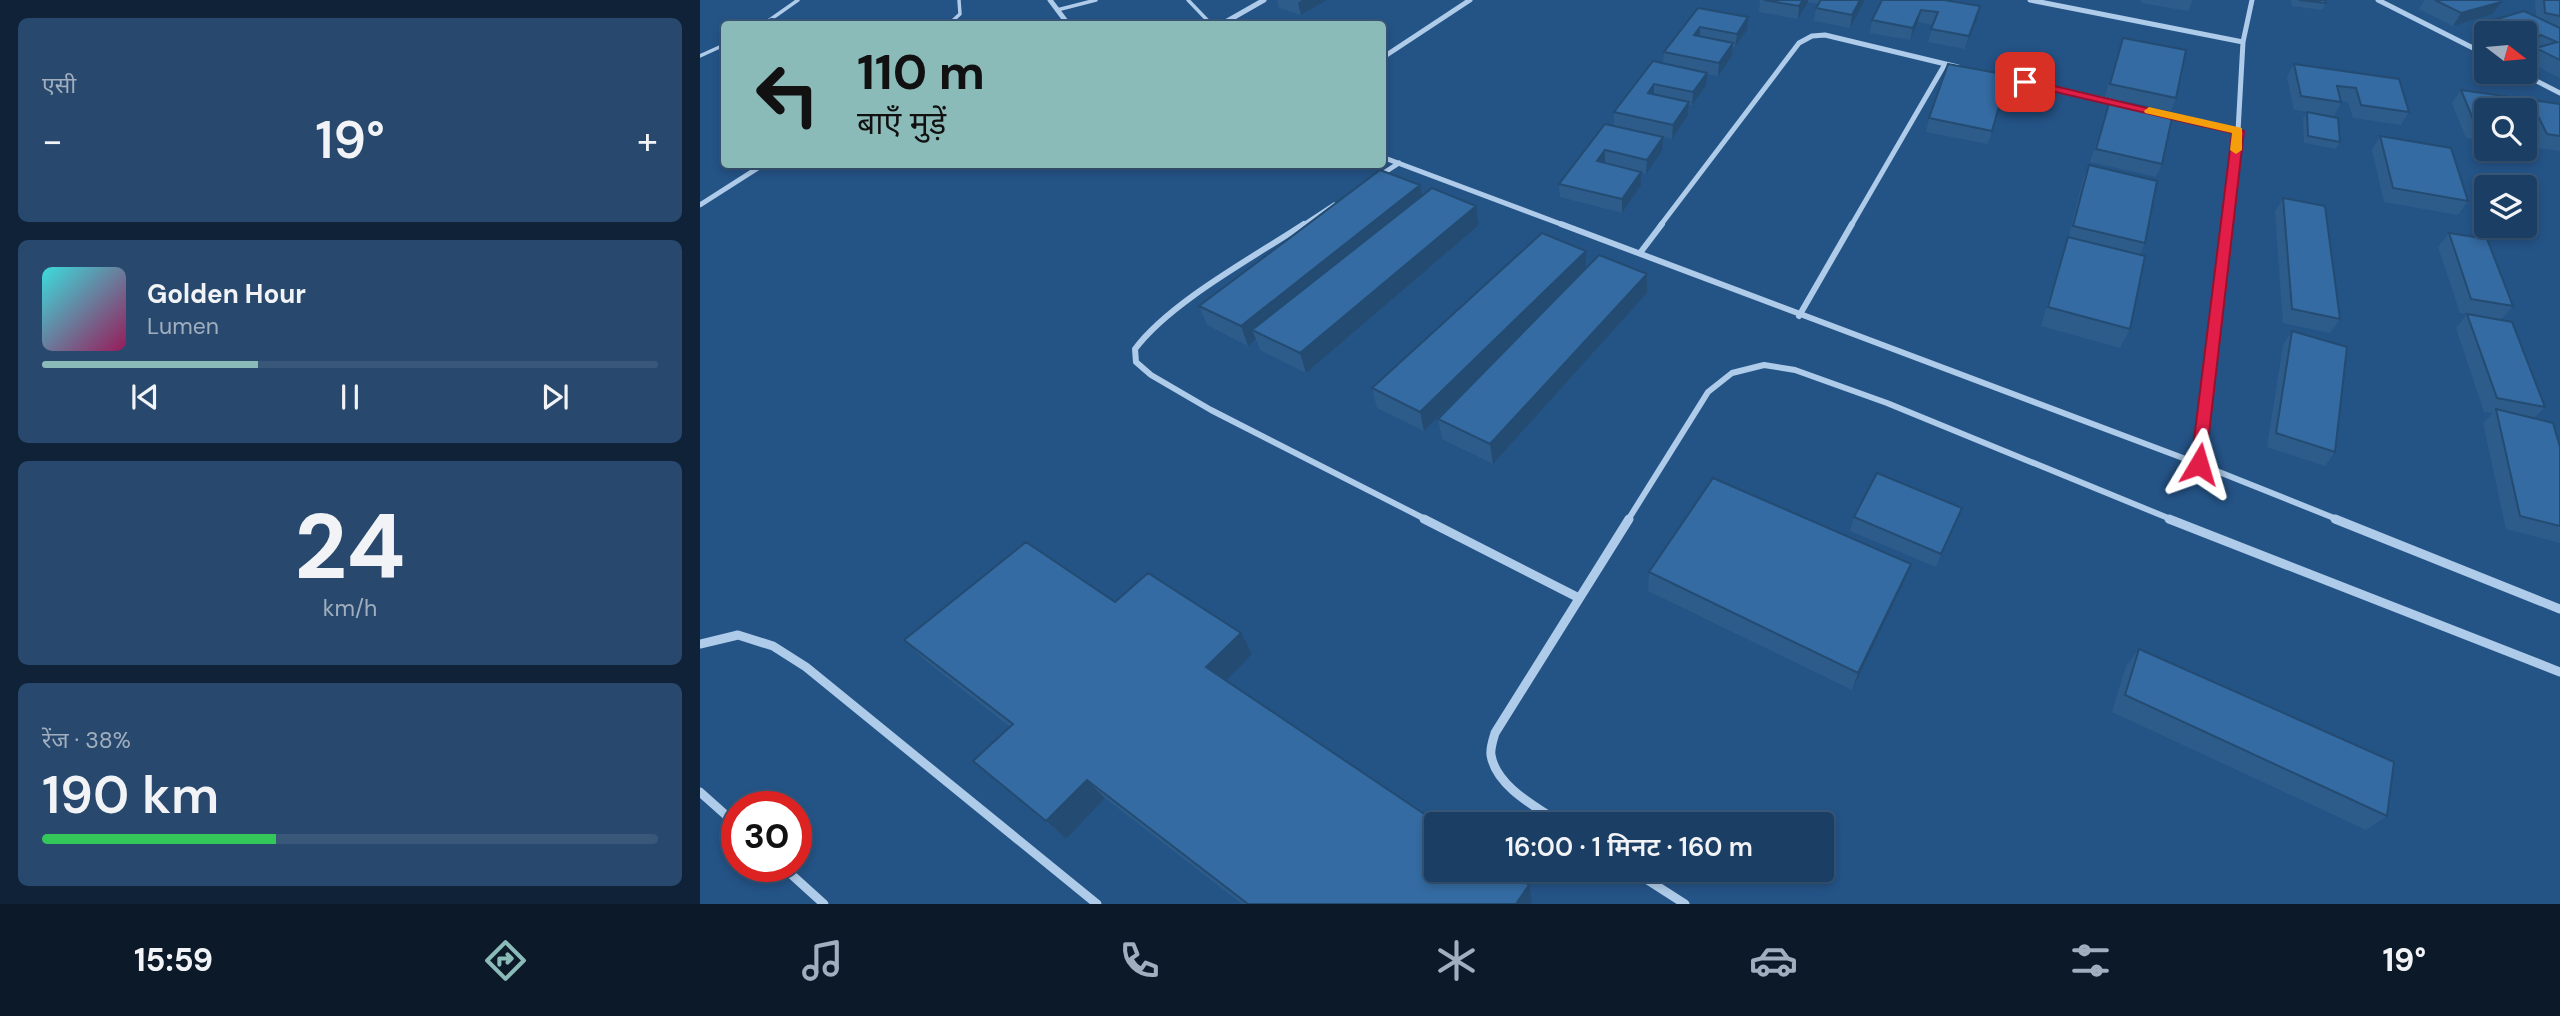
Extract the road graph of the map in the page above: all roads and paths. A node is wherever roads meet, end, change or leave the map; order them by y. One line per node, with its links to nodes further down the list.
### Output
1 (798, 0): 12 (lane)
2 (959, 0): 13 (lane)
3 (1050, 0): 11 (street)
4 (1096, 0): 11 (lane)
5 (1188, 0): 15 (lane)
6 (1264, 0): 16 (street)
7 (1470, 0): 20 (street)
8 (2030, 0): 17 (street)
9 (2252, 0): 17 (street)
10 (2378, 0): 19 (street)
11 (1057, 10): 14 (street)
12 (768, 21)
13 (953, 21)
14 (1066, 21)
15 (1208, 21)
16 (1227, 21)
17 (2243, 42): 29 (street)
18 (721, 46): 21 (lane)
19 (2474, 48)
20 (1386, 55)
21 (700, 56)
22 (1945, 64): 23 (street); 36 (street); 37 (street)
23 (1972, 70)
24 (1998, 76): 27 (street)
25 (2538, 82): 26 (street)
26 (2560, 93)
27 (2132, 107)
28 (2158, 113): 29 (street)
29 (2238, 131): 38 (street)
30 (1386, 158): 31 (street)
31 (1399, 163): 33 (street); 36 (street)
32 (758, 168): 35 (street)
33 (1376, 178)
34 (1341, 201): 39 (street)
35 (700, 205)
36 (1640, 253): 37 (street)
37 (1799, 316): 38 (street)
38 (2199, 464): 40 (street)
39 (1579, 598): 42 (street); 45 (street)
40 (2560, 609)
41 (700, 643): 49 (street)
42 (2560, 672)
43 (700, 792): 44 (street)
44 (721, 811)
45 (1543, 812)
46 (800, 882): 48 (street)
47 (1651, 882): 50 (street)
48 (824, 904)
49 (1097, 904)
50 (1685, 904)

